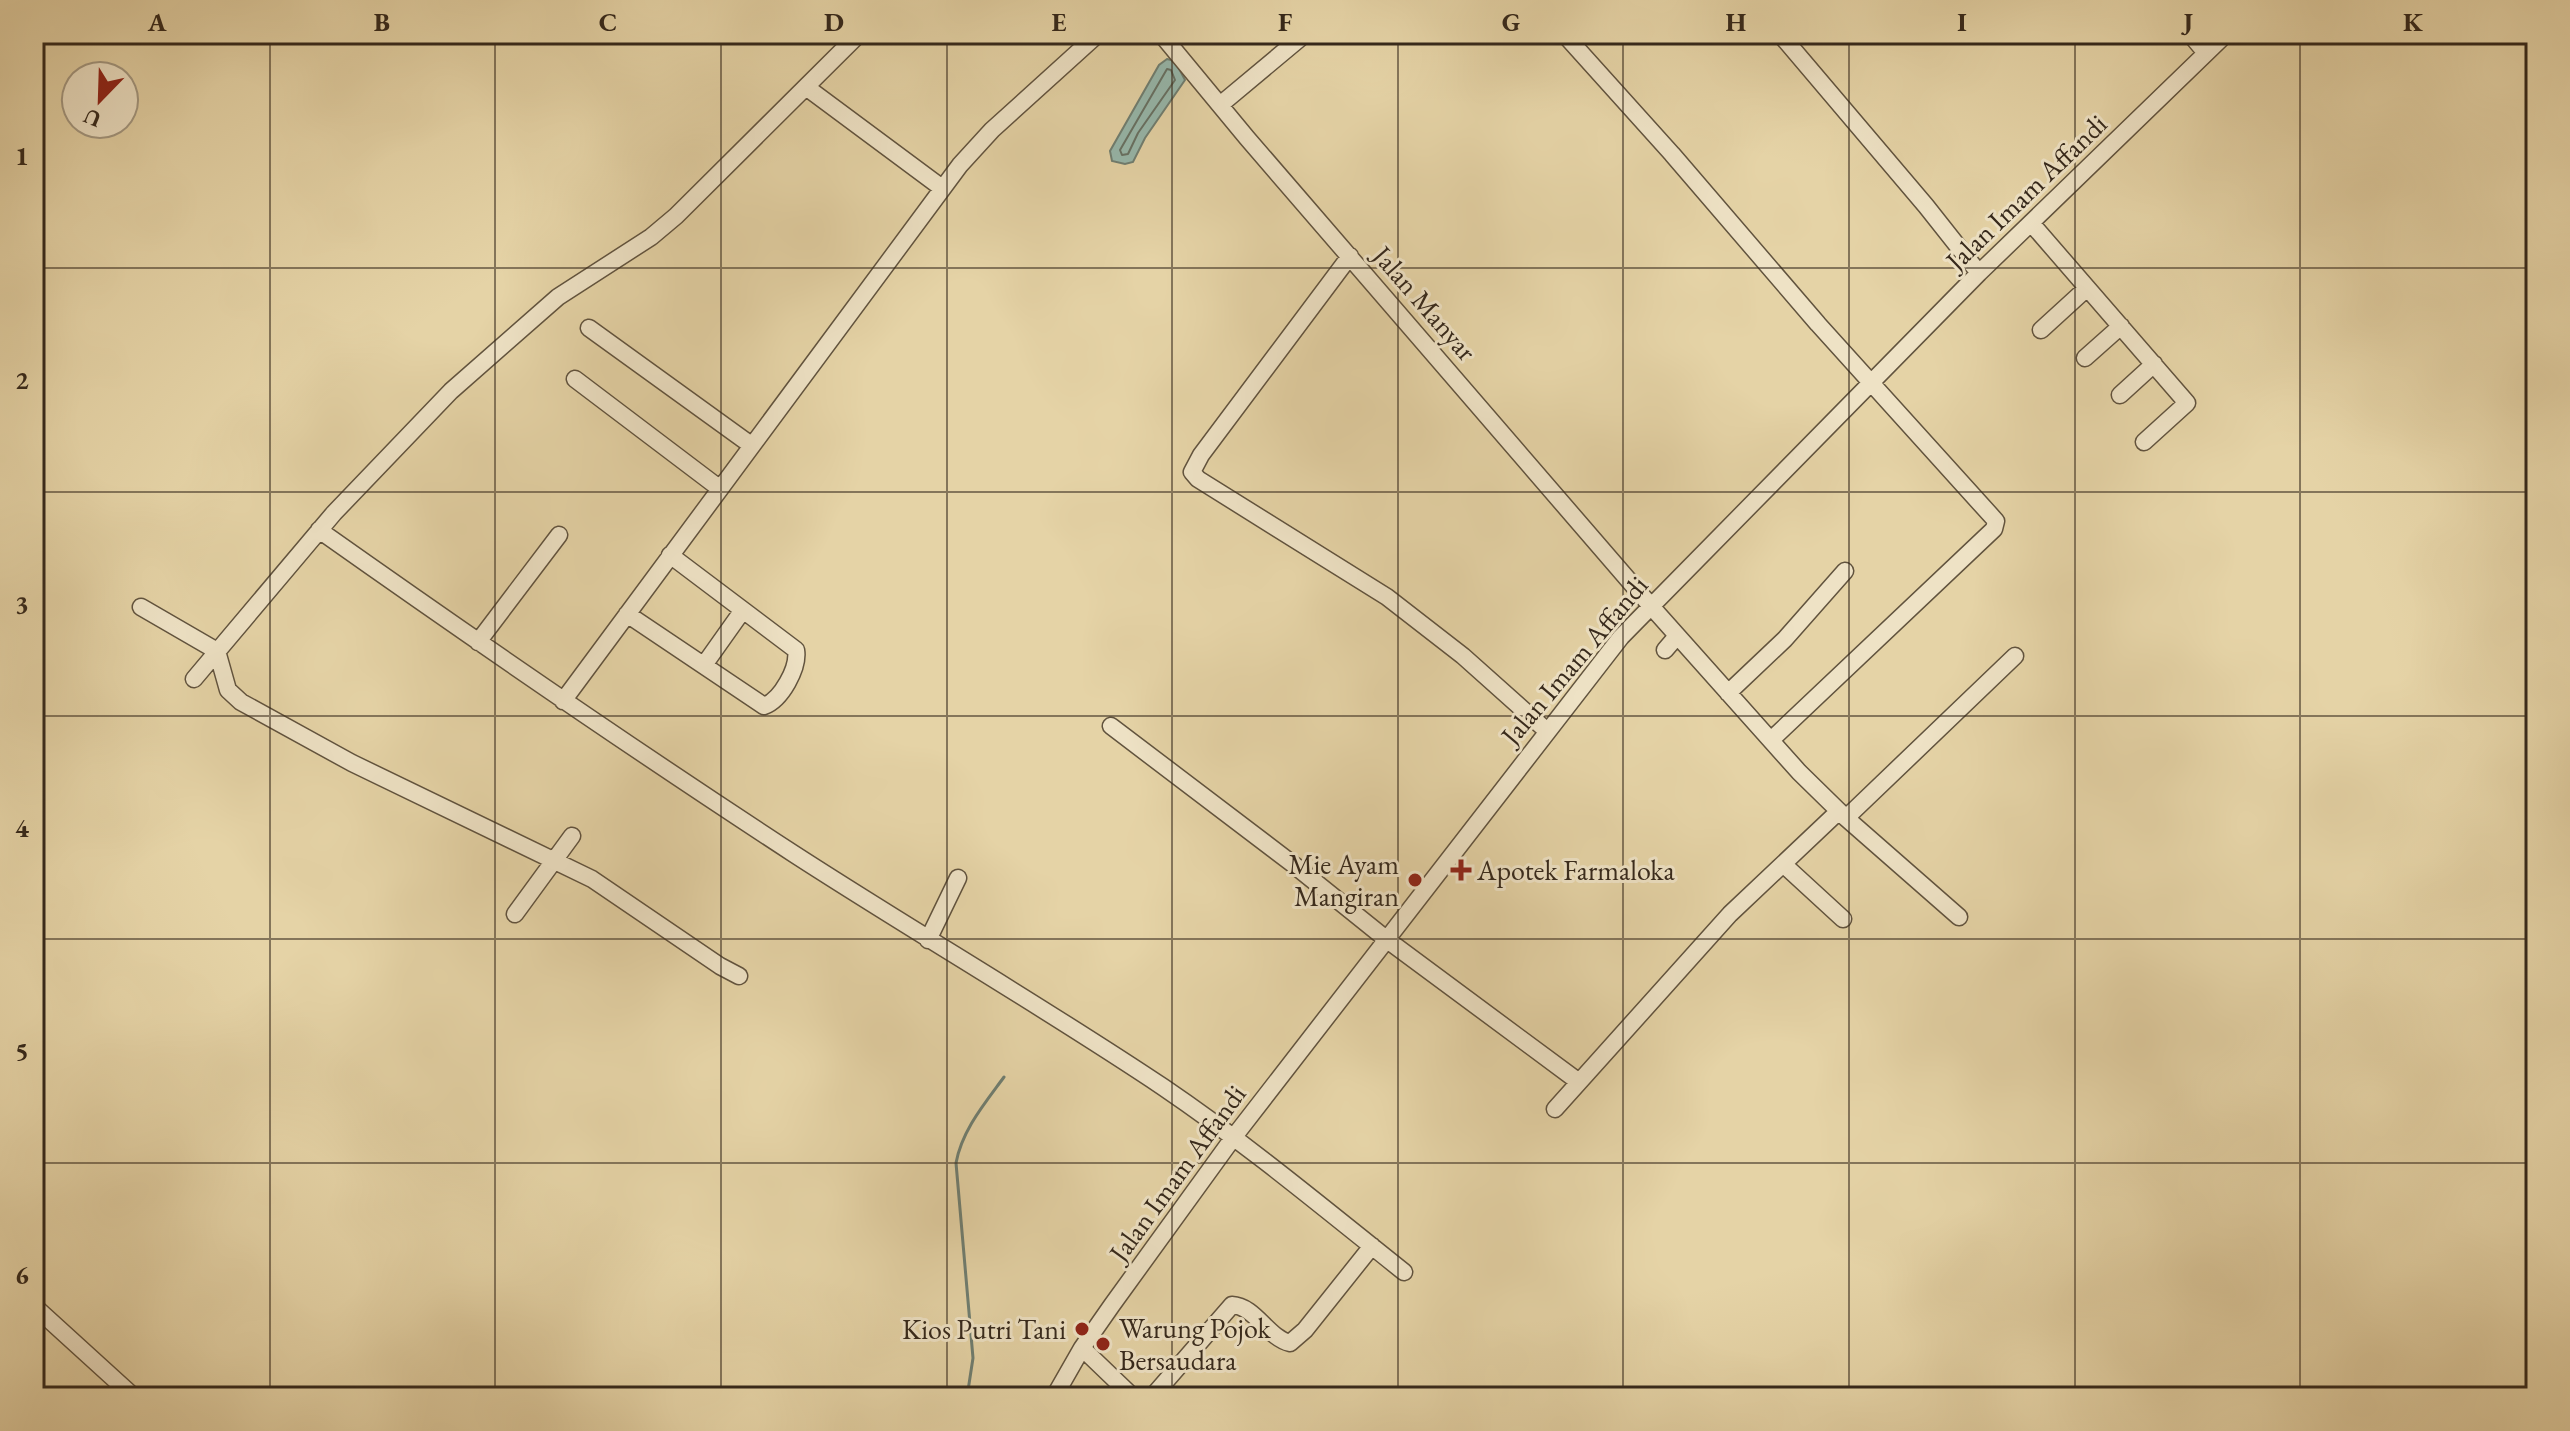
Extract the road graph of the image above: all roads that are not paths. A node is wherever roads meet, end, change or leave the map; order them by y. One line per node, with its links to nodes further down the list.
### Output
1 (859, 34): 10 (street)
2 (1098, 34): 12 (street)
3 (1161, 34): 11 (street, Jalan Manyar)
4 (1305, 34): 11 (street)
5 (1564, 34): 23 (street)
6 (1780, 34): 15 (street)
7 (2190, 34): 9 (street)
8 (2226, 34): 9 (street, Jalan Imam Affandi)
9 (2206, 53): 13 (street, Jalan Imam Affandi)
10 (806, 87): 12 (street); 28 (street)
11 (1220, 105): 14 (street, Jalan Manyar)
12 (942, 188): 26 (street)
13 (2031, 223): 15 (street, Jalan Imam Affandi); 16 (street)
14 (1350, 256): 32 (street, Jalan Manyar); 46 (street)
15 (1979, 273): 23 (street, Jalan Imam Affandi)
16 (2087, 288): 17 (street); 19 (street)
17 (2121, 326): 20 (street); 21 (street)
18 (589, 328): 26 (street)
19 (2041, 330)
20 (2085, 358)
21 (2154, 364): 24 (street); 25 (street)
22 (575, 379): 27 (street)
23 (1872, 382): 32 (street, Jalan Imam Affandi); 47 (street)
24 (2120, 395)
25 (2144, 442)
26 (751, 445): 27 (street)
27 (719, 488): 30 (street)
28 (319, 530): 37 (street); 39 (street)
29 (559, 535): 37 (street)
30 (670, 555): 34 (street); 35 (street)
31 (1845, 571): 43 (street)
32 (1650, 605): 36 (street, Jalan Manyar); 46 (street, Jalan Imam Affandi)
33 (141, 607): 39 (street)
34 (743, 610): 41 (street); 41 (street)
35 (627, 614): 41 (street); 44 (street)
36 (1677, 636): 38 (street); 43 (street, Jalan Manyar)
37 (478, 642): 44 (street)
38 (1665, 650)
39 (217, 651): 42 (street); 50 (street)
40 (2015, 656): 48 (street)
41 (704, 665)
42 (194, 679)
43 (1728, 693): 47 (street, Jalan Manyar)
44 (563, 701): 57 (street)
45 (1111, 726): 56 (street)
46 (1547, 731): 56 (street, Jalan Imam Affandi)
47 (1771, 740): 48 (street, Jalan Manyar)
48 (1843, 814): 51 (street); 54 (street, Jalan Manyar)
49 (572, 836): 50 (street)
50 (555, 860): 53 (street); 58 (street)
51 (1783, 864): 55 (street); 59 (street)
52 (958, 878): 57 (street)
53 (515, 914)
54 (1959, 917)
55 (1843, 919)
56 (1386, 939): 59 (street); 61 (street, Jalan Imam Affandi)
57 (928, 940): 61 (street)
58 (739, 976)
59 (1579, 1082): 60 (street)
60 (1555, 1109)
61 (1233, 1138): 62 (street); 65 (street, Jalan Imam Affandi)
62 (1372, 1246): 63 (street); 69 (street)
63 (1404, 1272)
64 (34, 1306): 66 (street)
65 (1082, 1348): 67 (street, Jalan Imam Affandi); 68 (street)
66 (134, 1397)
67 (1054, 1397)
68 (1133, 1397)
69 (1152, 1397)

